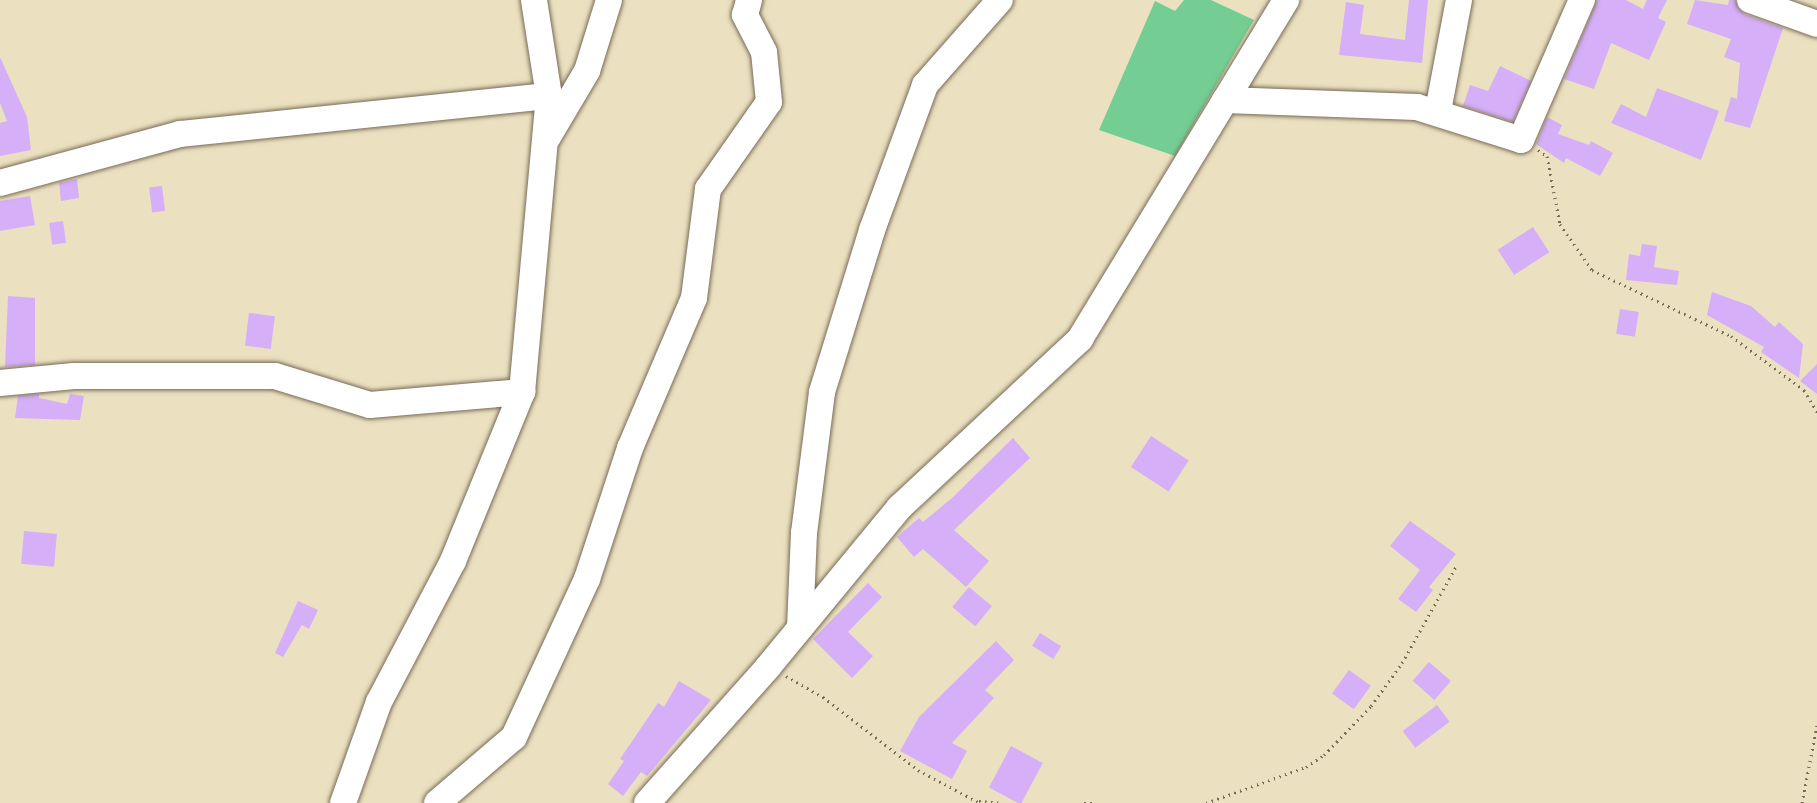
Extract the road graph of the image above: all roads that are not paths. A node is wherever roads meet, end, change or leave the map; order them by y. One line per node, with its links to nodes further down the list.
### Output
1 (534, 0): 10 (street)
2 (609, 0): 13 (street)
3 (749, 0): 19 (street)
4 (1000, 0): 17 (street)
5 (1286, 0): 11 (street)
6 (1459, 0): 12 (street)
7 (1582, 0): 12 (street)
8 (1750, 0): 9 (street)
9 (1817, 24)
10 (549, 96): 13 (street); 14 (street)
11 (1225, 100): 12 (street); 17 (street)
12 (1438, 111)
13 (545, 142): 16 (street)
14 (0, 183)
15 (0, 382): 16 (street)
16 (522, 392): 18 (street)
17 (800, 628): 20 (street)
18 (343, 803)
19 (437, 803)
20 (647, 803)

